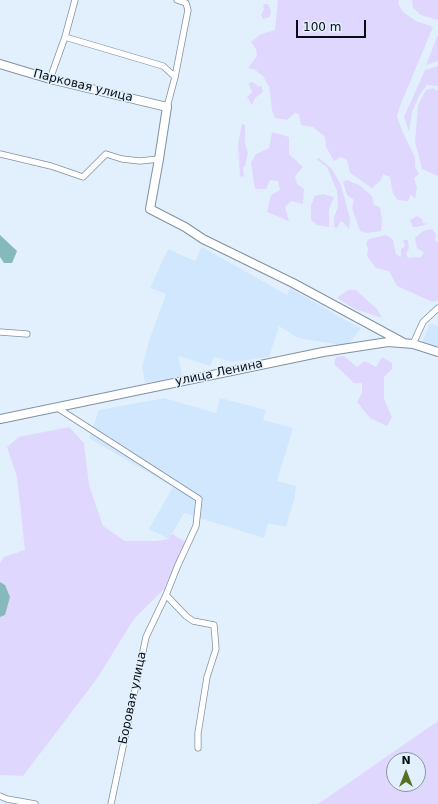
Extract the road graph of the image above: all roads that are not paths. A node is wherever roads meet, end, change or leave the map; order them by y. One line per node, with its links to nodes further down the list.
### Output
1 (75, 0): 3 (street)
2 (177, 0): 5 (street)
3 (65, 37): 5 (street); 6 (street)
4 (0, 64): 6 (street, Парковая улица)
5 (175, 78): 7 (street)
6 (50, 79): 7 (street, Парковая улица)
7 (167, 107): 9 (street)
8 (0, 154): 9 (street)
9 (159, 160): 13 (street)
10 (438, 308): 14 (street)
11 (0, 332): 12 (street)
12 (27, 334)
13 (404, 343): 14 (street, улица Ленина); 16 (street, улица Ленина)
14 (414, 344): 15 (street, улица Ленина)
15 (438, 352)
16 (56, 406): 17 (street, улица Ленина); 18 (street, Боровая улица)
17 (0, 419)
18 (166, 595): 19 (street); 23 (street, Боровая улица)
19 (198, 748)
20 (0, 796): 21 (street)
21 (6, 802): 22 (street)
22 (35, 804)
23 (112, 804)

